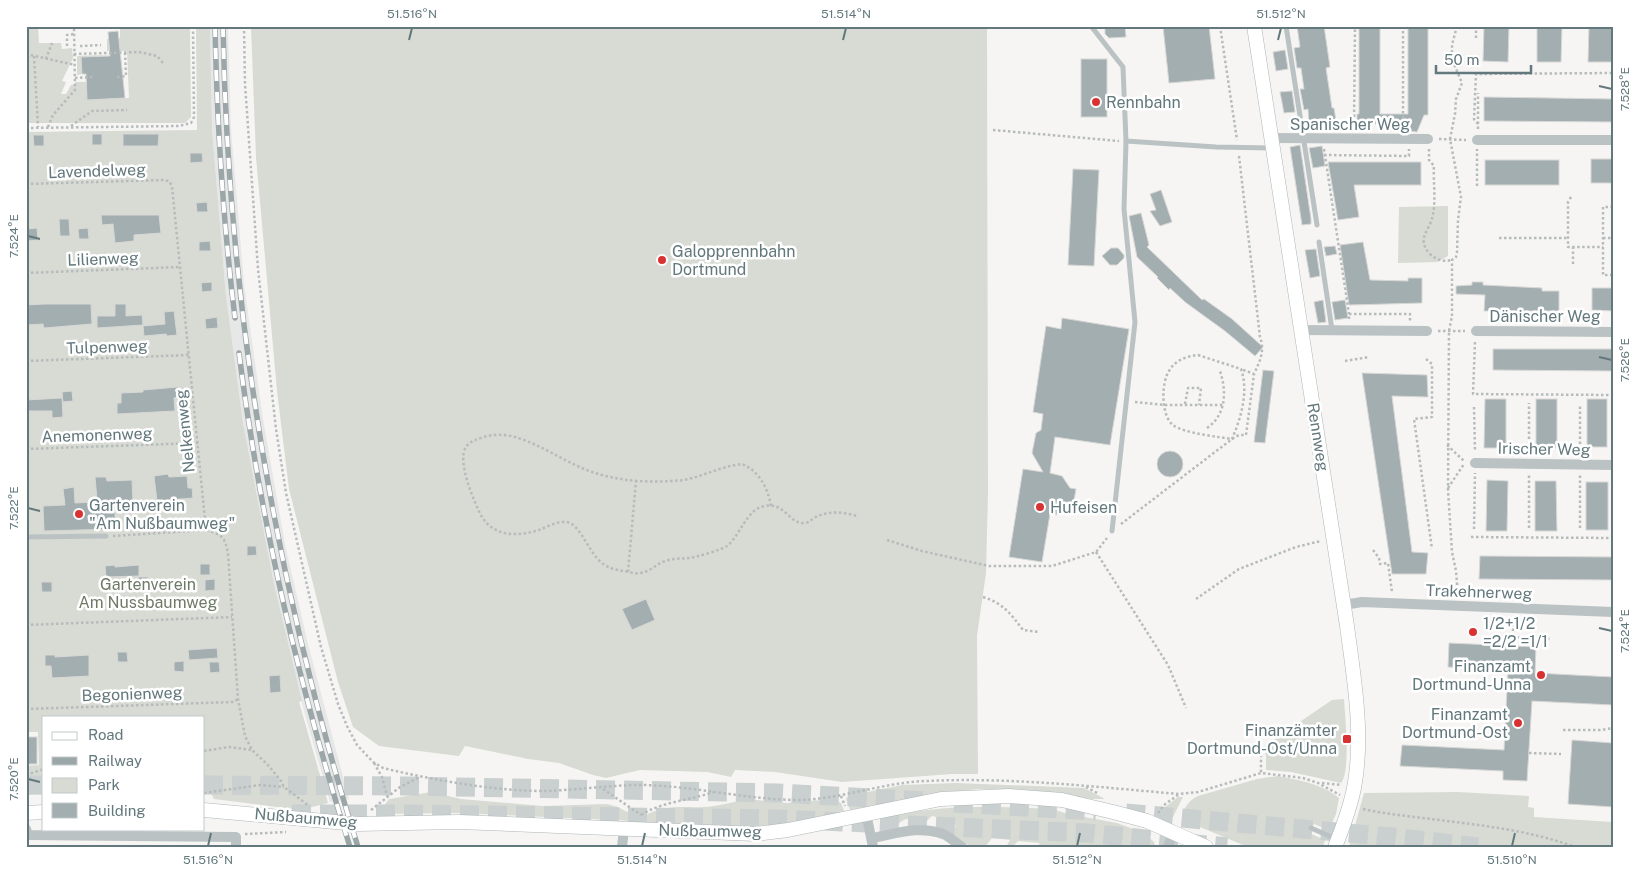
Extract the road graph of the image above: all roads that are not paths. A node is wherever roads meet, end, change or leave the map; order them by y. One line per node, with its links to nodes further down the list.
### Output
1 (1091, 26): 8 (lane)
2 (1254, 26): 9 (street, Rennweg)
3 (1286, 26): 4 (lane)
4 (1304, 139): 5 (street, Spanischer Weg); 9 (street, Spanischer Weg); 10 (lane)
5 (1428, 139)
6 (1477, 140): 7 (street)
7 (1613, 140)
8 (1126, 141): 9 (lane); 19 (lane)
9 (1273, 143): 12 (street, Rennweg)
10 (1317, 225)
11 (1319, 242): 13 (lane)
12 (1301, 330): 13 (street); 22 (street, Rennweg)
13 (1332, 330): 14 (street)
14 (1427, 330)
15 (1476, 331): 16 (street, Dänischer Weg)
16 (1613, 332)
17 (1475, 463): 18 (street, Irischer Weg)
18 (1613, 465)
19 (1112, 531)
20 (106, 536): 21 (lane)
21 (26, 537)
22 (1344, 605): 23 (street, Trakehnerweg); 34 (street, Rennweg)
23 (1613, 612)
24 (205, 810): 28 (street, Nußbaumweg)
25 (42, 812): 26 (street)
26 (26, 813)
27 (866, 813): 28 (street, Nußbaumweg); 31 (street, Nußbaumweg); 33 (street)
28 (624, 828): 35 (street)
29 (1311, 828): 34 (lane)
30 (26, 829): 32 (street, Nußbaumweg)
31 (1173, 833): 37 (street); 38 (street, Nußbaumweg)
32 (236, 842)
33 (873, 842): 36 (street)
34 (1337, 843)
35 (622, 847)
36 (962, 847)
37 (1168, 847)
38 (1206, 847)

